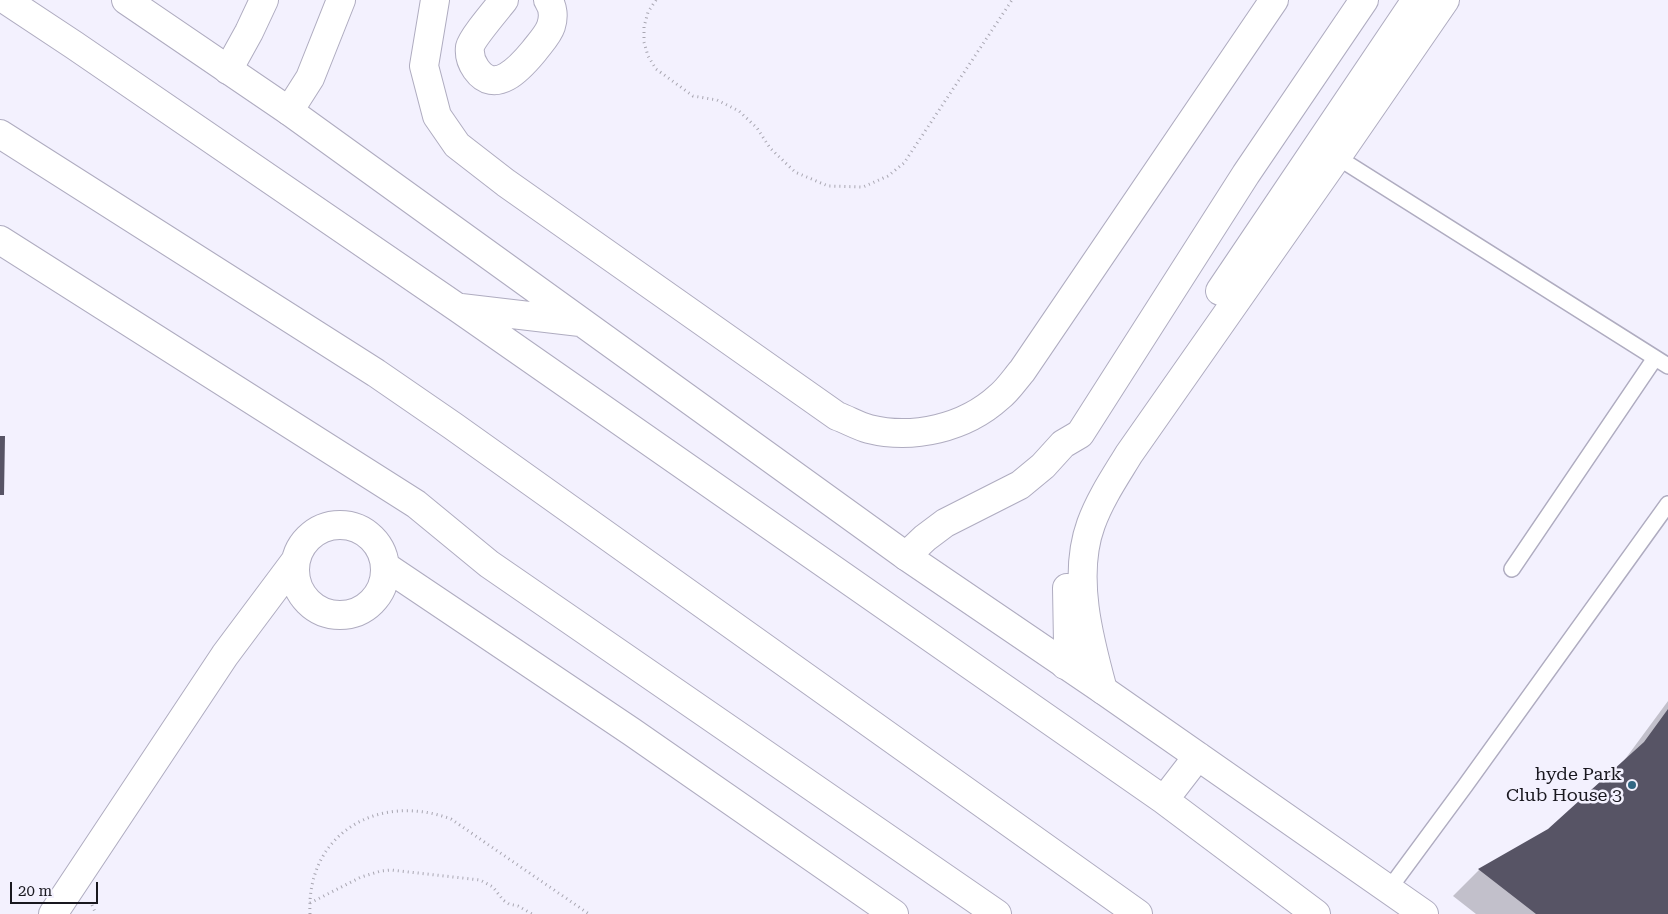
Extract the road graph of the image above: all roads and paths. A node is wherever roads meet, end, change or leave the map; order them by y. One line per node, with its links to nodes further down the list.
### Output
1 (6, 0): 19 (street)
2 (126, 0): 14 (street)
3 (264, 0): 14 (street)
4 (341, 0): 15 (street)
5 (435, 0): 10 (street)
6 (504, 0): 7 (street)
7 (548, 0)
8 (656, 0): 9 (path)
9 (1012, 0)
10 (1274, 0)
11 (1364, 0): 23 (street)
12 (1416, 0): 27 (street)
13 (1445, 0): 17 (street)
14 (228, 70): 15 (street)
15 (289, 111): 20 (street)
16 (0, 134): 39 (street)
17 (1337, 157): 21 (lane); 28 (street)
18 (0, 240): 38 (street)
19 (458, 308): 20 (street); 30 (street)
20 (581, 322): 23 (street)
21 (1662, 362): 26 (lane)
22 (1668, 504): 31 (lane)
23 (906, 556): 27 (street)
24 (296, 560): 25 (street); 25 (street); 33 (street)
25 (385, 566): 37 (street)
26 (1512, 569)
27 (1065, 664): 28 (street)
28 (1103, 690): 29 (street)
29 (1198, 756): 30 (street); 31 (street)
30 (1164, 800): 40 (street)
31 (1388, 889): 41 (street)
32 (309, 904): 34 (path); 35 (path); 36 (path)
33 (53, 914)
34 (310, 914)
35 (532, 914)
36 (589, 914)
37 (894, 914)
38 (997, 914)
39 (1138, 914)
40 (1316, 914)
41 (1424, 914)

